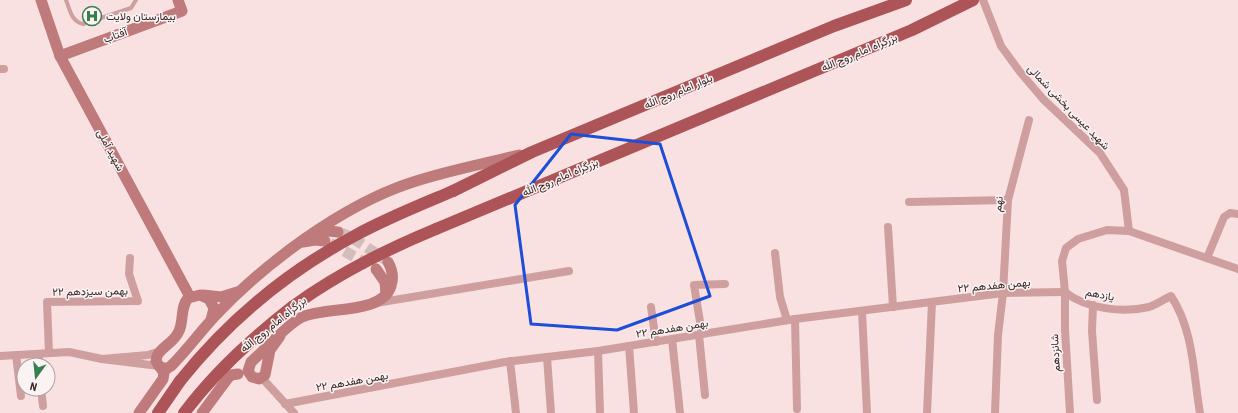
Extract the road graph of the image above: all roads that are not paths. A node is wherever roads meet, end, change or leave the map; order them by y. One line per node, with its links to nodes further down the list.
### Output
1 (41, 0): 8 (main road, شهید آملی)
2 (66, 0): 3 (lane)
3 (136, 0)
4 (178, 0): 8 (main road, آفتاب)
5 (906, 0): 10 (highway, بلوار امام روح الله)
6 (973, 0): 59 (highway, بزرگراه امام روح الله, bridge)
7 (983, 0): 16 (street, شهید عیسی بخشی شمالی)
8 (60, 56): 33 (main road, شهید آملی)
9 (1029, 120): 11 (street, نهم)
10 (532, 152): 17 (main road); 67 (highway, بلوار امام روح الله, bridge)
11 (1008, 200): 12 (street); 30 (street, نهم)
12 (908, 202)
13 (1238, 214): 22 (street)
14 (888, 227): 38 (street)
15 (338, 232): 17 (main road)
16 (1129, 232): 22 (street); 29 (street)
17 (311, 235): 19 (main road)
18 (325, 241): 19 (main road)
19 (297, 245): 28 (main road)
20 (776, 253): 41 (street)
21 (130, 258): 49 (street, ۲۲ بهمن سیزدهم)
22 (1206, 258): 25 (street)
23 (388, 262): 32 (main road)
24 (376, 269): 32 (main road)
25 (1238, 269)
26 (569, 271): 35 (street)
27 (725, 284): 42 (street)
28 (242, 289): 31 (main road); 40 (main road)
29 (1065, 292): 30 (street, ۲۲ بهمن هفدهم); 36 (street, یازدهم); 79 (street, شانزدهم)
30 (1003, 293): 34 (street, ۲۲ بهمن هفدهم); 78 (street, نهم)
31 (203, 295): 33 (main road); 40 (main road)
32 (386, 295): 35 (main road)
33 (190, 297): 47 (main road)
34 (932, 302): 38 (street, ۲۲ بهمن هفدهم); 77 (street)
35 (371, 304): 43 (main road)
36 (1093, 305): 62 (street); 80 (street, یازدهم)
37 (651, 307): 45 (street)
38 (893, 307): 39 (street, ۲۲ بهمن هفدهم)
39 (862, 311): 41 (street, ۲۲ بهمن هفدهم); 76 (street)
40 (211, 320): 56 (main road)
41 (791, 320): 42 (street, ۲۲ بهمن هفدهم); 65 (street)
42 (700, 334): 44 (street, ۲۲ بهمن هفدهم); 60 (street)
43 (280, 336): 58 (main road); 58 (main road)
44 (672, 339): 45 (street, ۲۲ بهمن هفدهم); 75 (street)
45 (656, 342): 46 (street, ۲۲ بهمن هفدهم)
46 (629, 346): 48 (street, ۲۲ بهمن هفدهم); 74 (street)
47 (160, 351): 54 (street); 56 (main road)
48 (598, 351): 53 (street, ۲۲ بهمن هفدهم); 73 (street)
49 (49, 353): 50 (street); 54 (street)
50 (39, 354): 51 (street)
51 (16, 355): 52 (street)
52 (0, 356)
53 (547, 357): 55 (street, ۲۲ بهمن هفدهم); 72 (street)
54 (102, 358): 56 (street)
55 (510, 361): 63 (street, ۲۲ بهمن هفدهم); 71 (street)
56 (160, 366): 66 (main road)
57 (238, 374): 58 (main road); 59 (main road); 69 (main road)
58 (257, 377): 63 (street)
59 (208, 384): 68 (highway, بزرگراه امام روح الله)
60 (705, 395)
61 (42, 397): 64 (street)
62 (1097, 400)
63 (285, 404): 70 (street)
64 (43, 406)
65 (797, 409)
66 (139, 413)
67 (158, 413)
68 (184, 413)
69 (202, 413)
70 (294, 413)
71 (516, 413)
72 (551, 413)
73 (600, 413)
74 (634, 413)
75 (680, 413)
76 (867, 413)
77 (927, 413)
78 (994, 413)
79 (1070, 413)
80 (1200, 413)

